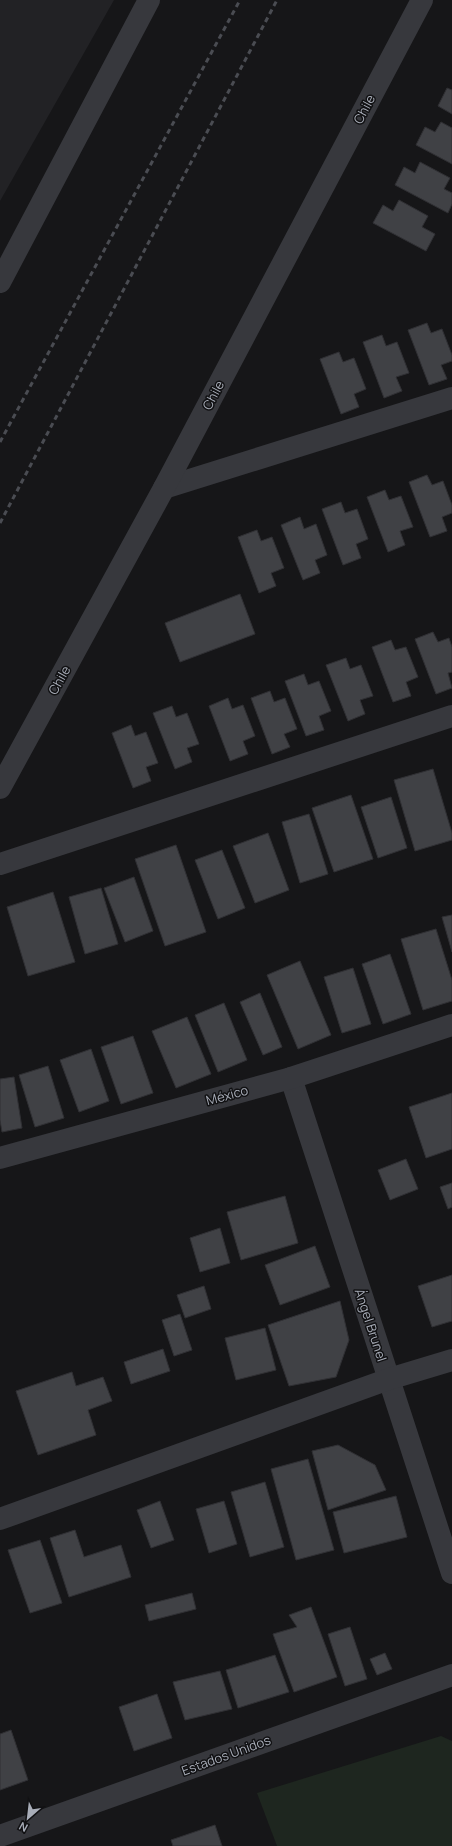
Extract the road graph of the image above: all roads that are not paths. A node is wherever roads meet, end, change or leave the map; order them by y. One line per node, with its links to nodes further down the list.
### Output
1 (149, 0): 3 (street)
2 (422, 0): 5 (street, Chile)
3 (0, 282)
4 (452, 398): 5 (street)
5 (164, 488): 7 (street, Chile)
6 (452, 716): 8 (street)
7 (0, 788)
8 (0, 864)
9 (452, 1025): 10 (street, México)
10 (291, 1078): 11 (street, México); 13 (street, Ángel Brunel)
11 (0, 1158)
12 (452, 1360): 13 (street)
13 (389, 1379): 14 (street); 15 (street, Ángel Brunel)
14 (0, 1519)
15 (452, 1573)
16 (452, 1675): 17 (street, Estados Unidos)
17 (0, 1836)

